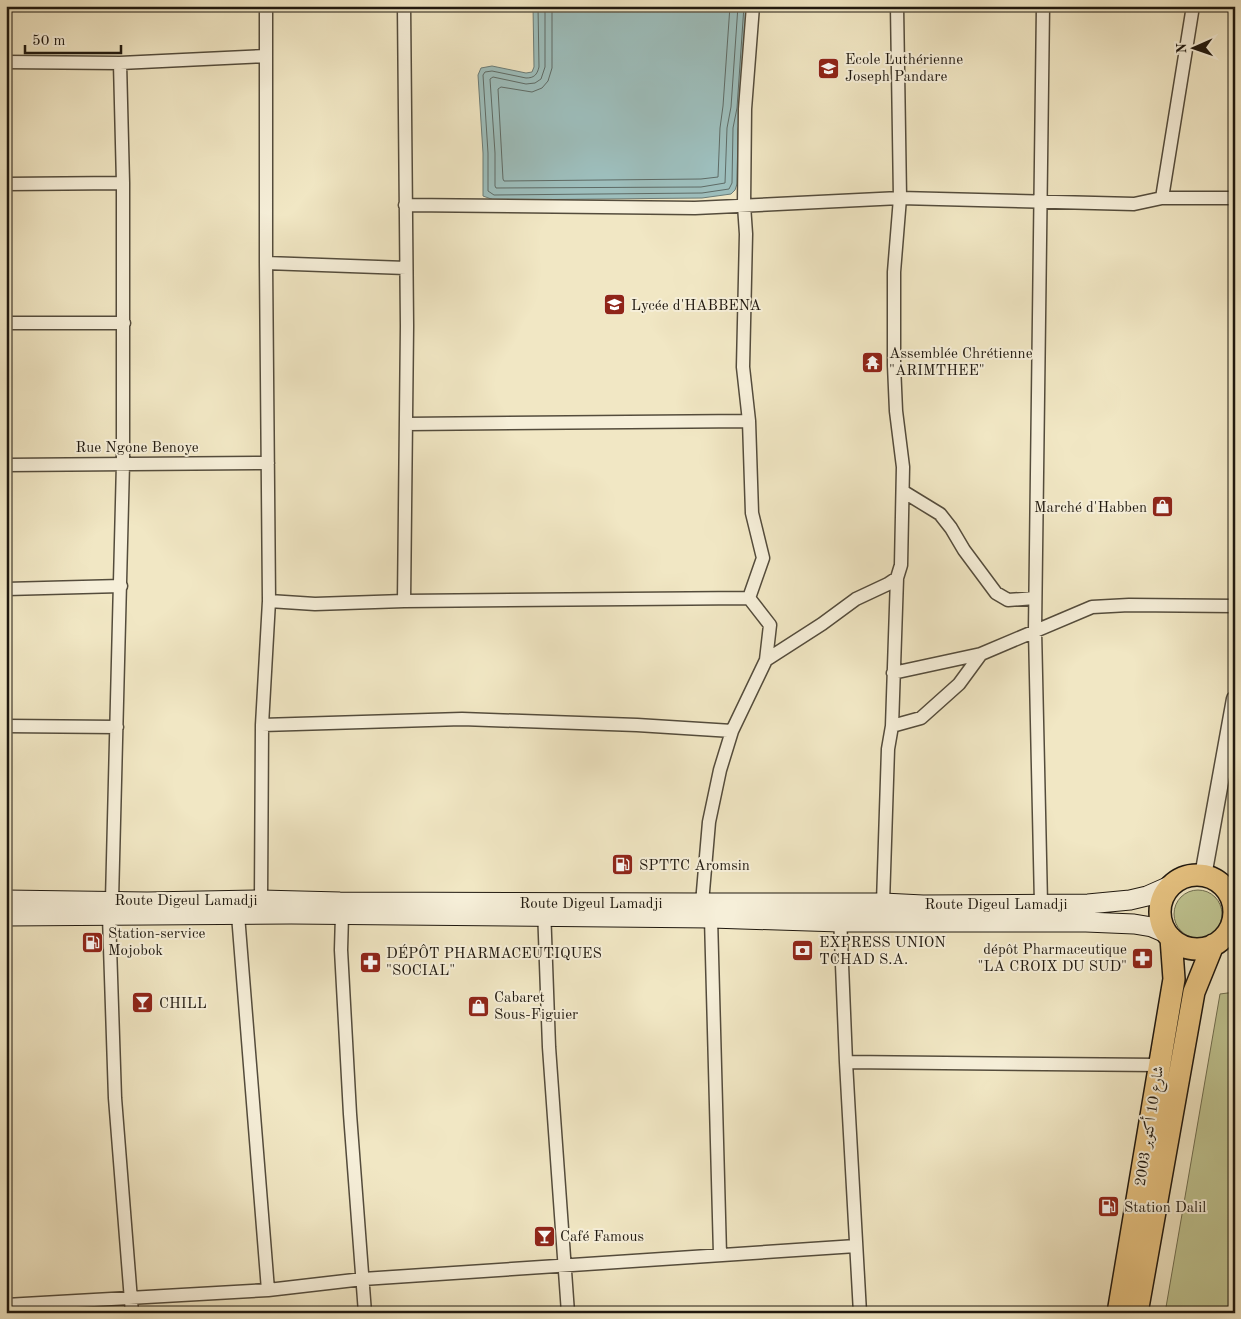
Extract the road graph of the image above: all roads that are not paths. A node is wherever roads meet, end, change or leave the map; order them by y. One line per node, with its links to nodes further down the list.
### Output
1 (266, 6): 7 (street)
2 (404, 6): 17 (street)
3 (754, 6): 16 (street)
4 (898, 6): 12 (street)
5 (1043, 6): 15 (street)
6 (1193, 6): 13 (street)
7 (266, 56): 9 (street); 18 (street)
8 (6, 62): 9 (street)
9 (120, 62): 10 (street)
10 (123, 183): 11 (street); 21 (street)
11 (6, 184)
12 (900, 198): 15 (street); 16 (street); 27 (street)
13 (1162, 198): 14 (street); 15 (street)
14 (1235, 198)
15 (1041, 201): 32 (street)
16 (744, 205): 17 (street); 22 (street)
17 (405, 206): 19 (street)
18 (266, 263): 19 (street); 25 (street)
19 (406, 268): 23 (street)
20 (6, 323): 21 (street)
21 (124, 323): 24 (street)
22 (749, 421): 23 (street); 31 (street)
23 (406, 424): 34 (street)
24 (123, 463): 25 (street, Rue Ngone Benoye); 26 (street, Rue Ngone Benoye); 29 (street)
25 (268, 463): 33 (street)
26 (6, 465)
27 (904, 492): 28 (street); 32 (street)
28 (897, 578): 38 (street); 39 (street)
29 (121, 586): 30 (street); 44 (street)
30 (6, 589)
31 (749, 598): 34 (street); 38 (street)
32 (1035, 598): 36 (street)
33 (270, 601): 34 (street); 41 (street)
34 (404, 601)
35 (1235, 606): 36 (street)
36 (1035, 630): 37 (street); 52 (street)
37 (981, 654): 39 (street); 43 (street)
38 (766, 660): 45 (street)
39 (893, 673): 43 (street)
40 (1234, 702): 46 (street)
41 (262, 725): 45 (street); 49 (street)
42 (6, 726): 44 (street)
43 (892, 726): 51 (street)
44 (117, 728): 53 (street)
45 (732, 731): 55 (street)
46 (1203, 876): 47 (highway); 50 (highway)
47 (1172, 885): 52 (main road, Route Digeul Lamadji); 61 (highway)
48 (6, 900): 53 (main road, Route Digeul Lamadji)
49 (262, 900): 53 (main road, Route Digeul Lamadji); 54 (main road, Route Digeul Lamadji)
50 (1233, 900): 60 (highway)
51 (882, 903): 52 (main road, Route Digeul Lamadji); 56 (main road, Route Digeul Lamadji)
52 (1041, 904)
53 (111, 908): 57 (main road); 59 (main road); 70 (street)
54 (544, 910): 55 (main road, Route Digeul Lamadji); 58 (main road); 67 (street)
55 (706, 911): 56 (main road, Route Digeul Lamadji); 66 (street)
56 (840, 913): 61 (main road); 63 (street)
57 (238, 915): 58 (main road); 69 (street)
58 (342, 915): 68 (street)
59 (6, 916)
60 (1233, 924): 62 (highway)
61 (1168, 935): 62 (highway); 64 (highway, شارع 10 أكتوبر 2003)
62 (1213, 945): 77 (highway, شارع 10 أكتوبر 2003)
63 (846, 1062): 64 (street); 65 (street)
64 (1159, 1065): 76 (highway, شارع 10 أكتوبر 2003)
65 (856, 1246): 66 (street); 75 (street)
66 (720, 1254): 67 (street)
67 (564, 1266): 68 (street); 74 (street)
68 (363, 1279): 69 (street); 73 (street)
69 (268, 1290): 70 (street)
70 (131, 1298): 71 (street); 72 (street)
71 (6, 1305)
72 (132, 1313)
73 (365, 1313)
74 (568, 1313)
75 (860, 1313)
76 (1118, 1313)
77 (1137, 1313)

